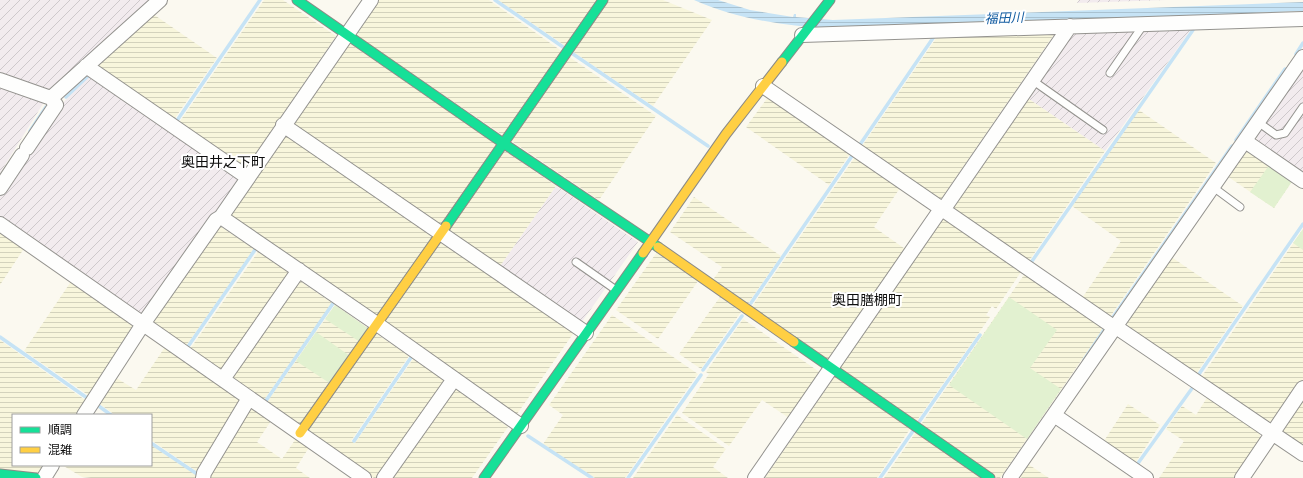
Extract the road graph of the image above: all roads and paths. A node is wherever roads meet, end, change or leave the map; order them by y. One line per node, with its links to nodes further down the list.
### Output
1 (160, 0): 12 (street)
2 (297, 0): 10 (street)
3 (371, 0): 10 (street)
4 (603, 0): 23 (street)
5 (830, 0): 9 (street)
6 (1303, 20): 7 (street)
7 (1144, 24): 8 (street); 13 (lane)
8 (1070, 26): 9 (street); 15 (street)
9 (803, 34): 16 (street)
10 (347, 35): 20 (street); 23 (street)
11 (1303, 57): 19 (street)
12 (86, 66): 17 (street); 24 (street)
13 (1110, 73)
14 (0, 80): 17 (street)
15 (1032, 80): 21 (lane); 29 (street)
16 (763, 86): 29 (street); 33 (street)
17 (51, 98): 27 (street)
18 (1303, 107): 19 (lane)
19 (1258, 122): 22 (street)
20 (283, 125): 24 (street); 32 (street)
21 (1103, 130)
22 (1245, 141): 25 (street); 26 (street)
23 (503, 143): 32 (street); 33 (street)
24 (247, 177): 30 (street)
25 (1303, 181)
26 (1213, 187): 28 (lane); 39 (street)
27 (0, 188)
28 (1240, 207)
29 (942, 209): 39 (street); 41 (street)
30 (221, 217): 35 (street); 37 (street)
31 (0, 224): 37 (street)
32 (441, 233): 38 (street); 40 (street)
33 (650, 242): 36 (street); 41 (street)
34 (576, 262): 36 (lane)
35 (299, 270): 38 (street); 43 (street)
36 (616, 290): 40 (street)
37 (143, 324): 43 (street); 46 (street)
38 (377, 324): 42 (street); 49 (street)
39 (1116, 328): 47 (street); 50 (street)
40 (586, 333): 48 (street)
41 (832, 368): 60 (street); 61 (street)
42 (454, 378): 48 (street); 58 (street)
43 (223, 379): 45 (street)
44 (1303, 388): 50 (street)
45 (249, 398): 49 (street); 56 (street)
46 (85, 414)
47 (1054, 416): 62 (street); 63 (street)
48 (521, 426): 59 (street)
49 (300, 433): 57 (street)
50 (1272, 433): 51 (street); 64 (street)
51 (1303, 454)
52 (51, 466): 55 (street)
53 (0, 474): 54 (street)
54 (34, 478)
55 (44, 478)
56 (203, 478)
57 (364, 478)
58 (384, 478)
59 (484, 478)
60 (755, 478)
61 (990, 478)
62 (1010, 478)
63 (1146, 478)
64 (1242, 478)

